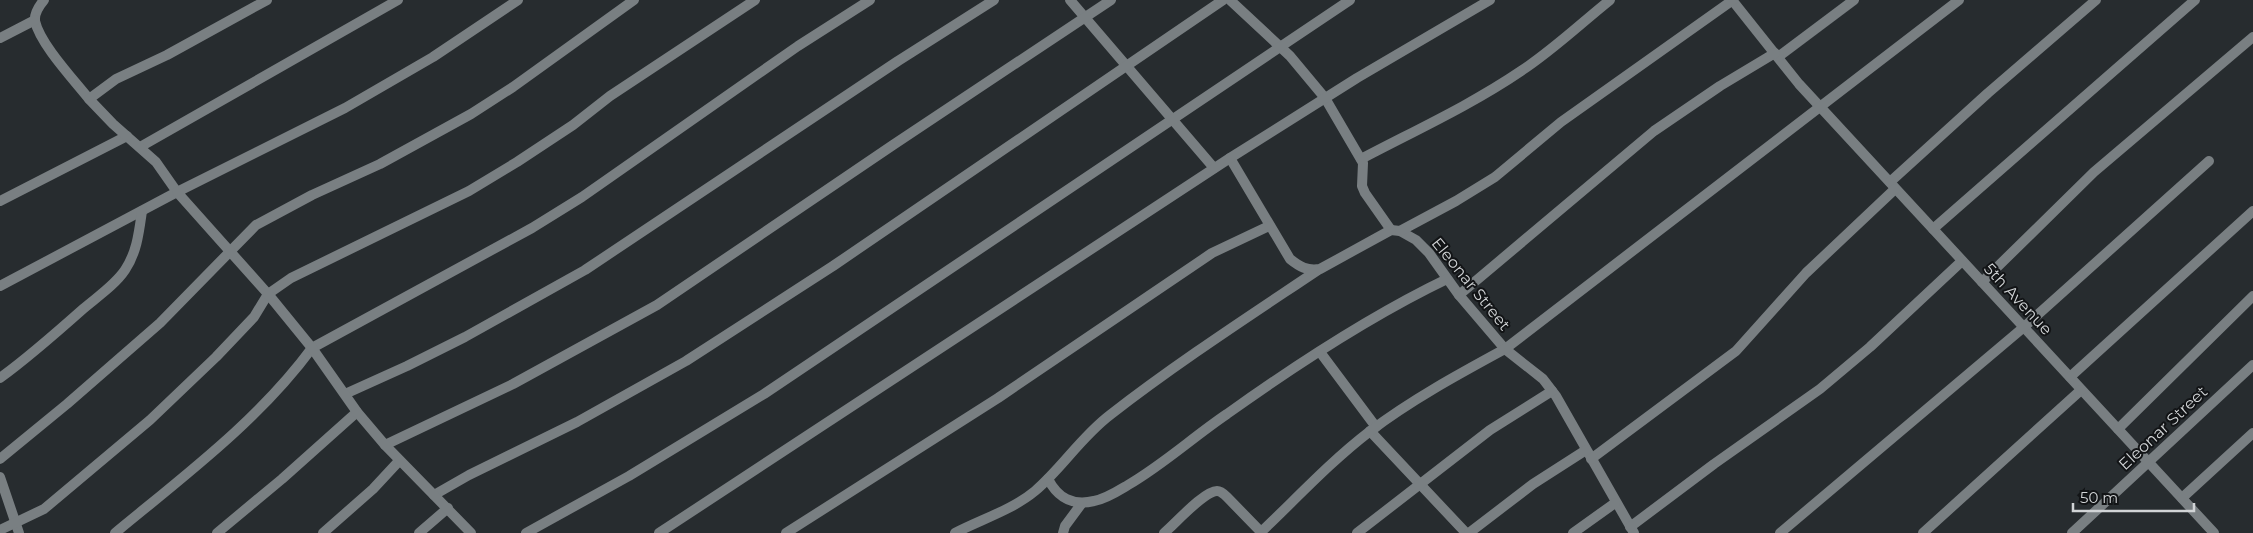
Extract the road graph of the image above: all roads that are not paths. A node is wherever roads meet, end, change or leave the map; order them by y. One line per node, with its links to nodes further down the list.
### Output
1 (44, 0): 22 (street)
2 (267, 0): 29 (street)
3 (398, 0): 33 (street)
4 (518, 0): 39 (street)
5 (634, 0): 46 (street)
6 (755, 0): 52 (street)
7 (870, 0): 56 (street)
8 (994, 0): 64 (street)
9 (1070, 0): 21 (street)
10 (1111, 0): 21 (street)
11 (1223, 0): 27 (street)
12 (1230, 0): 25 (street)
13 (1350, 0): 25 (street)
14 (1490, 0): 28 (street)
15 (1610, 0): 35 (street)
16 (1854, 0): 26 (street)
17 (1959, 0): 30 (street)
18 (2096, 0): 38 (street)
19 (2195, 0): 44 (street)
20 (1735, 1): 26 (street, 5th Avenue); 45 (street)
21 (1086, 17): 27 (street); 69 (street)
22 (35, 20): 24 (street); 29 (street)
23 (2253, 37): 50 (street)
24 (0, 38)
25 (1280, 47): 28 (street); 31 (street)
26 (1777, 55): 30 (street, 5th Avenue); 53 (street)
27 (1128, 66): 31 (street); 77 (street)
28 (1325, 98): 34 (street); 35 (street)
29 (89, 99): 32 (street)
30 (1820, 107): 38 (street, 5th Avenue); 57 (street)
31 (1173, 119): 37 (street); 91 (street)
32 (127, 136): 33 (street); 40 (street)
33 (140, 146): 39 (street)
34 (1230, 158): 37 (street); 43 (street)
35 (1361, 159): 45 (street, Eleonar Street)
36 (2209, 161): 55 (street)
37 (1214, 168): 92 (street)
38 (1893, 185): 44 (street, 5th Avenue); 70 (street)
39 (177, 192): 41 (street); 46 (street)
40 (0, 201)
41 (142, 211): 51 (street); 61 (street)
42 (2253, 212): 60 (street)
43 (1269, 226): 48 (street); 93 (street)
44 (1933, 229): 47 (street, 5th Avenue)
45 (1396, 230): 48 (street); 49 (street, Eleonar Street)
46 (230, 253): 52 (street); 71 (street)
47 (1962, 261): 50 (street, 5th Avenue); 84 (street)
48 (1320, 269): 75 (street)
49 (1447, 279): 53 (street, Eleonar Street); 58 (street)
50 (1982, 282): 55 (street, 5th Avenue)
51 (0, 286)
52 (268, 294): 56 (street); 82 (street)
53 (1459, 295): 57 (street, Eleonar Street)
54 (2253, 296): 67 (street)
55 (2024, 327): 60 (street, 5th Avenue); 100 (street)
56 (312, 348): 64 (street); 86 (street)
57 (1505, 349): 63 (street, Eleonar Street); 66 (street)
58 (1320, 352): 66 (street); 79 (street)
59 (2253, 365): 73 (street, Eleonar Street)
60 (2070, 377): 62 (street, 5th Avenue)
61 (0, 378)
62 (2082, 390): 67 (street, 5th Avenue); 101 (street)
63 (1552, 391): 70 (street, Eleonar Street); 76 (street)
64 (345, 394): 65 (street)
65 (357, 412): 69 (street); 87 (street)
66 (1373, 429): 76 (street); 85 (street)
67 (2118, 429): 73 (street, 5th Avenue)
68 (2253, 433): 78 (street)
69 (385, 445): 72 (street)
70 (1589, 454): 80 (street, Eleonar Street); 98 (street)
71 (0, 459)
72 (399, 461): 77 (street); 88 (street)
73 (2148, 462): 78 (street, 5th Avenue); 102 (street, Eleonar Street)
74 (0, 477): 82 (street)
75 (1048, 479): 79 (street); 94 (street)
76 (1421, 483): 97 (street); 98 (street)
77 (434, 495): 81 (street)
78 (2182, 498): 103 (street, 5th Avenue)
79 (1082, 503): 95 (street)
80 (1615, 503): 84 (street, Eleonar Street); 99 (street)
81 (448, 508): 89 (street); 90 (street)
82 (17, 528): 83 (street)
83 (0, 530)
84 (1632, 530)
85 (1261, 532): 96 (street)
86 (115, 533)
87 (217, 533)
88 (323, 533)
89 (419, 533)
90 (471, 533)
91 (526, 533)
92 (659, 533)
93 (786, 533)
94 (955, 533)
95 (1063, 533)
96 (1164, 533)
97 (1357, 533)
98 (1468, 533)
99 (1572, 533)
100 (1780, 533)
101 (1923, 533)
102 (2072, 533)
103 (2214, 533)

